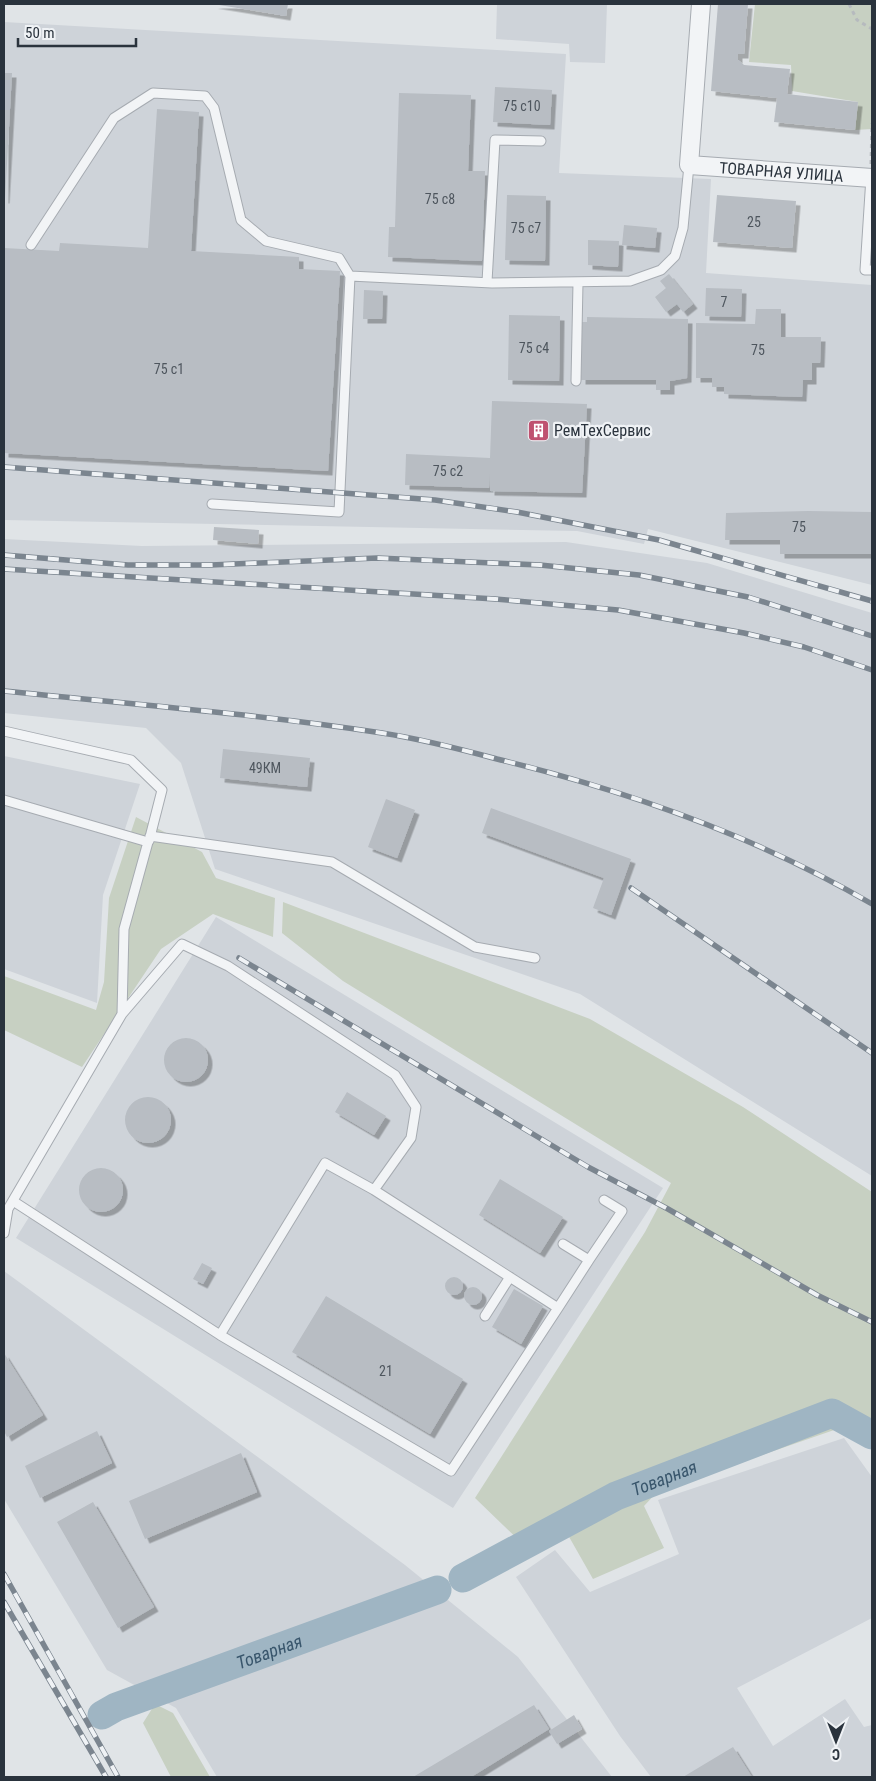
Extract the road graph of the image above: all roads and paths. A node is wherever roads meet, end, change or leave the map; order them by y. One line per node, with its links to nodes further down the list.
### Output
1 (701, 4): 6 (street)
2 (849, 4): 3 (path)
3 (872, 29)
4 (872, 123): 7 (path)
5 (541, 142): 11 (lane)
6 (689, 165): 7 (street, ТОВАРНАЯ УЛИЦА); 12 (lane)
7 (871, 176): 9 (lane)
8 (31, 245): 10 (lane)
9 (872, 270)
10 (350, 276): 11 (lane); 14 (lane)
11 (487, 282): 12 (lane)
12 (578, 283): 13 (lane)
13 (576, 381)
14 (212, 504)
15 (4, 732): 17 (lane)
16 (4, 800): 17 (lane)
17 (149, 839): 18 (lane); 19 (lane)
18 (535, 958)
19 (122, 1014): 20 (lane); 22 (lane)
20 (374, 1190): 26 (lane); 29 (lane)
21 (604, 1200): 25 (lane)
22 (13, 1201): 23 (lane); 29 (lane)
23 (4, 1233)
24 (563, 1244): 25 (lane)
25 (590, 1260): 27 (lane)
26 (510, 1277): 27 (lane); 28 (lane)
27 (558, 1308): 29 (lane)
28 (484, 1316)
29 (220, 1335)

